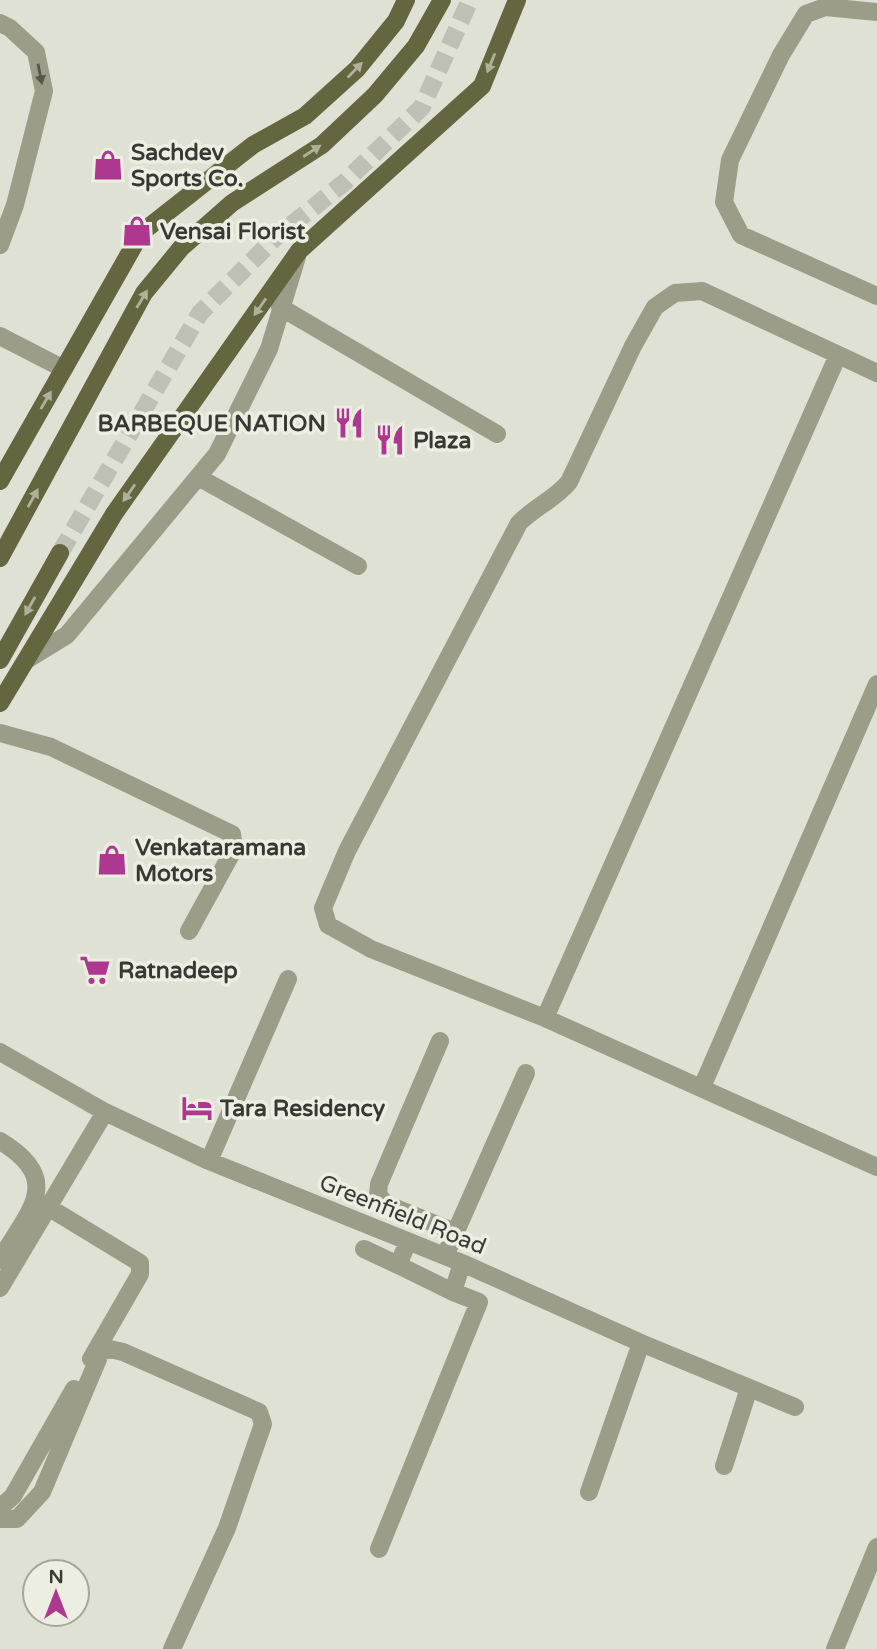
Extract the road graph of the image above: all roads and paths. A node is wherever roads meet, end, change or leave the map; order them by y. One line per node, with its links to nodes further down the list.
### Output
1 (406, 0): 12 (main road, one-way to 1)
2 (443, 0): 18 (main road, one-way to 2)
3 (517, 0): 7 (main road, one-way to 7)
4 (877, 12): 8 (street)
5 (0, 23): 6 (street, one-way to 6)
6 (0, 245)
7 (299, 251): 9 (street); 20 (main road, one-way to 20)
8 (877, 296)
9 (280, 307): 14 (street); 15 (street)
10 (0, 336): 12 (street)
11 (838, 355): 13 (street); 27 (street); 27 (street)
12 (64, 369): 16 (main road, one-way to 12)
13 (877, 373)
14 (497, 434)
15 (198, 477): 19 (street); 20 (street)
16 (0, 481)
17 (60, 553): 21 (main road, one-way to 21)
18 (0, 558)
19 (358, 566)
20 (28, 659): 23 (main road)
21 (0, 660)
22 (877, 684): 31 (street)
23 (0, 703)
24 (0, 733): 25 (street)
25 (189, 931)
26 (288, 979): 34 (street)
27 (545, 1018): 31 (street)
28 (440, 1041): 37 (street)
29 (0, 1052): 32 (street, Greenfield Road)
30 (526, 1073): 38 (street)
31 (702, 1087): 35 (street)
32 (105, 1112): 34 (street, Greenfield Road); 36 (street)
33 (0, 1141): 42 (street)
34 (209, 1161): 39 (street, Greenfield Road)
35 (877, 1167)
36 (48, 1207): 45 (street); 52 (street)
37 (436, 1224): 38 (street); 41 (street)
38 (454, 1232): 43 (street)
39 (408, 1241): 41 (street, Greenfield Road); 44 (street)
40 (363, 1249): 44 (street)
41 (427, 1249): 43 (street, Greenfield Road)
42 (0, 1259)
43 (453, 1259): 46 (street); 47 (street, Greenfield Road)
44 (398, 1265): 46 (street)
45 (0, 1287)
46 (453, 1292): 55 (street)
47 (641, 1343): 48 (street, Greenfield Road); 51 (street)
48 (749, 1388): 49 (street, Greenfield Road); 50 (street)
49 (795, 1407)
50 (724, 1466)
51 (589, 1492)
52 (0, 1508)
53 (0, 1519): 56 (street)
54 (877, 1547): 57 (street)
55 (379, 1549)
56 (173, 1649)
57 (835, 1649)

